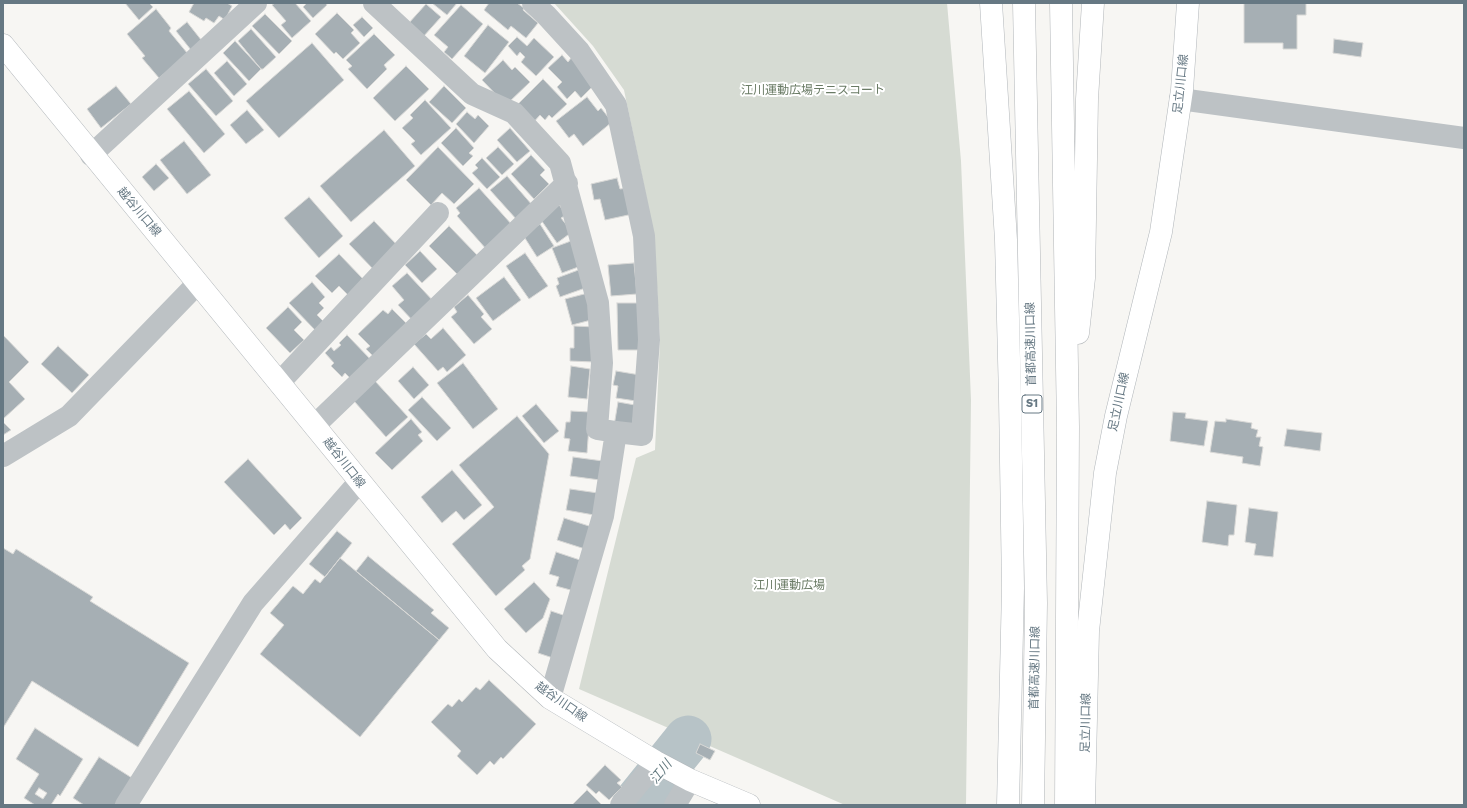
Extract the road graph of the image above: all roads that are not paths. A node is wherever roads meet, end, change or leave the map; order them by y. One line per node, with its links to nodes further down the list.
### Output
1 (256, 3): 12 (street)
2 (374, 3): 13 (street)
3 (533, 3): 19 (street)
4 (991, 3): 29 (main road)
5 (1024, 3): 30 (main road, 首都高速川口線 / S1)
6 (1061, 3): 18 (main road)
7 (1093, 3): 18 (main road)
8 (1188, 3): 10 (main road, 足立川口線)
9 (3, 45): 12 (main road, 越谷川口線)
10 (1180, 99): 11 (street); 32 (main road, 足立川口線)
11 (1464, 138)
12 (91, 155): 15 (main road, 越谷川口線)
13 (567, 183): 17 (street); 19 (street)
14 (438, 213): 16 (street)
15 (197, 284): 16 (main road, 越谷川口線); 20 (street)
16 (279, 383): 17 (main road, 越谷川口線)
17 (314, 426): 21 (main road, 越谷川口線)
18 (1068, 427): 31 (main road)
19 (616, 432): 22 (street)
20 (3, 456)
21 (358, 482): 22 (main road, 越谷川口線); 25 (street)
22 (550, 698): 23 (main road, 越谷川口線)
23 (656, 762): 24 (main road, 越谷川口線); 26 (street)
24 (690, 780): 27 (street); 28 (main road, 越谷川口線)
25 (126, 805)
26 (621, 805)
27 (675, 805)
28 (749, 805)
29 (1008, 805)
30 (1033, 805)
31 (1066, 805)
32 (1084, 805)

